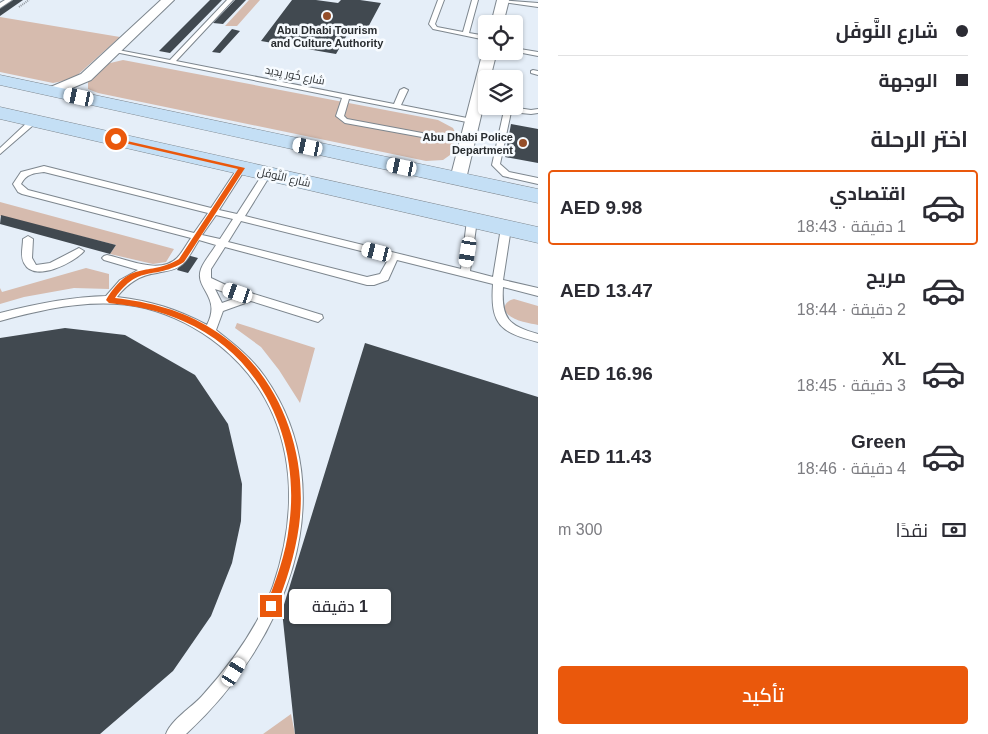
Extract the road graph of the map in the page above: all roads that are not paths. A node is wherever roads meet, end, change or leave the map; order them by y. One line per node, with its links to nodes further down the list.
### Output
1 (9, 0): 9 (lane)
2 (168, 0): 13 (street)
3 (230, 0): 16 (lane)
4 (441, 0): 11 (lane)
5 (475, 0): 11 (lane)
6 (503, 0): 8 (lane); 10 (street)
7 (519, 0): 8 (lane)
8 (535, 4)
9 (0, 6)
10 (499, 15)
11 (465, 34): 12 (lane)
12 (478, 36)
13 (113, 51): 16 (lane, شارع خُور يِدِيد); 17 (street)
14 (523, 52): 15 (lane)
15 (538, 54)
16 (172, 62): 21 (lane, شارع خُور يِدِيد)
17 (86, 77): 20 (street); 22 (street)
18 (0, 80): 20 (street)
19 (404, 90): 24 (lane)
20 (53, 91): 22 (street)
21 (346, 96): 24 (lane, شارع خُور يِدِيد); 31 (lane)
22 (79, 97): 29 (street); 36 (street)
23 (478, 105): 30 (street)
24 (397, 106): 30 (lane, شارع خُور يِدِيد)
25 (523, 110): 26 (lane)
26 (538, 112)
27 (0, 114): 29 (street, شارع النَّوفَل)
28 (506, 115): 37 (lane)
29 (30, 120): 32 (lane); 33 (lane); 34 (street, شارع النَّوفَل)
30 (472, 121): 36 (street)
31 (422, 135)
32 (0, 141)
33 (0, 152)
34 (242, 168): 35 (street, شارع النَّوفَل); 39 (lane)
35 (267, 174): 40 (street, شارع النَّوفَل); 41 (lane)
36 (458, 179): 38 (street); 40 (street)
37 (538, 181)
38 (538, 196)
39 (212, 211): 41 (lane); 45 (lane); 45 (lane)
40 (435, 212): 42 (street, شارع النَّوفَل)
41 (239, 218): 47 (lane); 49 (lane)
42 (472, 220): 43 (street, شارع النَّوفَل); 51 (lane)
43 (506, 228): 44 (street, شارع النَّوفَل); 54 (lane)
44 (538, 235)
45 (195, 237): 47 (lane); 50 (lane)
46 (28, 239): 48 (lane)
47 (222, 244): 49 (lane); 53 (lane)
48 (80, 251)
49 (395, 256): 51 (lane)
50 (154, 270): 52 (lane); 52 (lane)
51 (465, 274): 54 (lane)
52 (120, 276): 57 (lane)
53 (205, 280): 56 (lane); 58 (lane)
54 (498, 282): 55 (lane); 62 (lane)
55 (538, 292)
56 (251, 297): 58 (lane); 60 (lane)
57 (109, 300): 59 (lane); 61 (lane)
58 (218, 309): 61 (lane)
59 (0, 317)
60 (318, 318)
61 (210, 331): 63 (lane)
62 (538, 338)
63 (174, 734)

